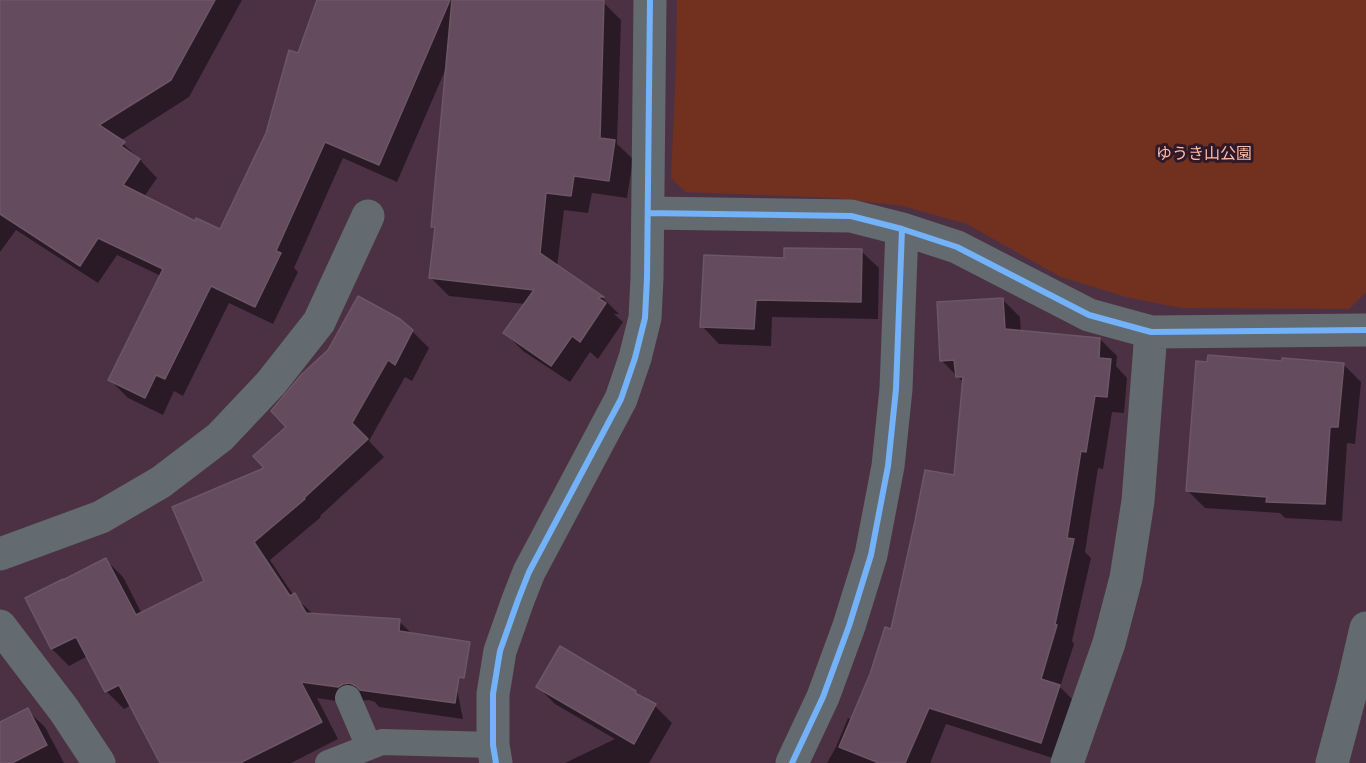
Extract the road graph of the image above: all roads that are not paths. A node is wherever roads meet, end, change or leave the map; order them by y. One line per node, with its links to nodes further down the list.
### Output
1 (650, 0): 2 (street)
2 (648, 213): 4 (street); 12 (street)
3 (368, 216): 7 (street)
4 (902, 229): 6 (street); 15 (street)
5 (1366, 330): 6 (street)
6 (1151, 332): 16 (street)
7 (0, 554)
8 (0, 626): 13 (street)
9 (1366, 628): 17 (street)
10 (348, 698): 11 (lane)
11 (369, 747): 12 (lane); 14 (lane)
12 (494, 754)
13 (99, 763)
14 (328, 763)
15 (792, 763)
16 (1066, 763)
17 (1332, 763)

